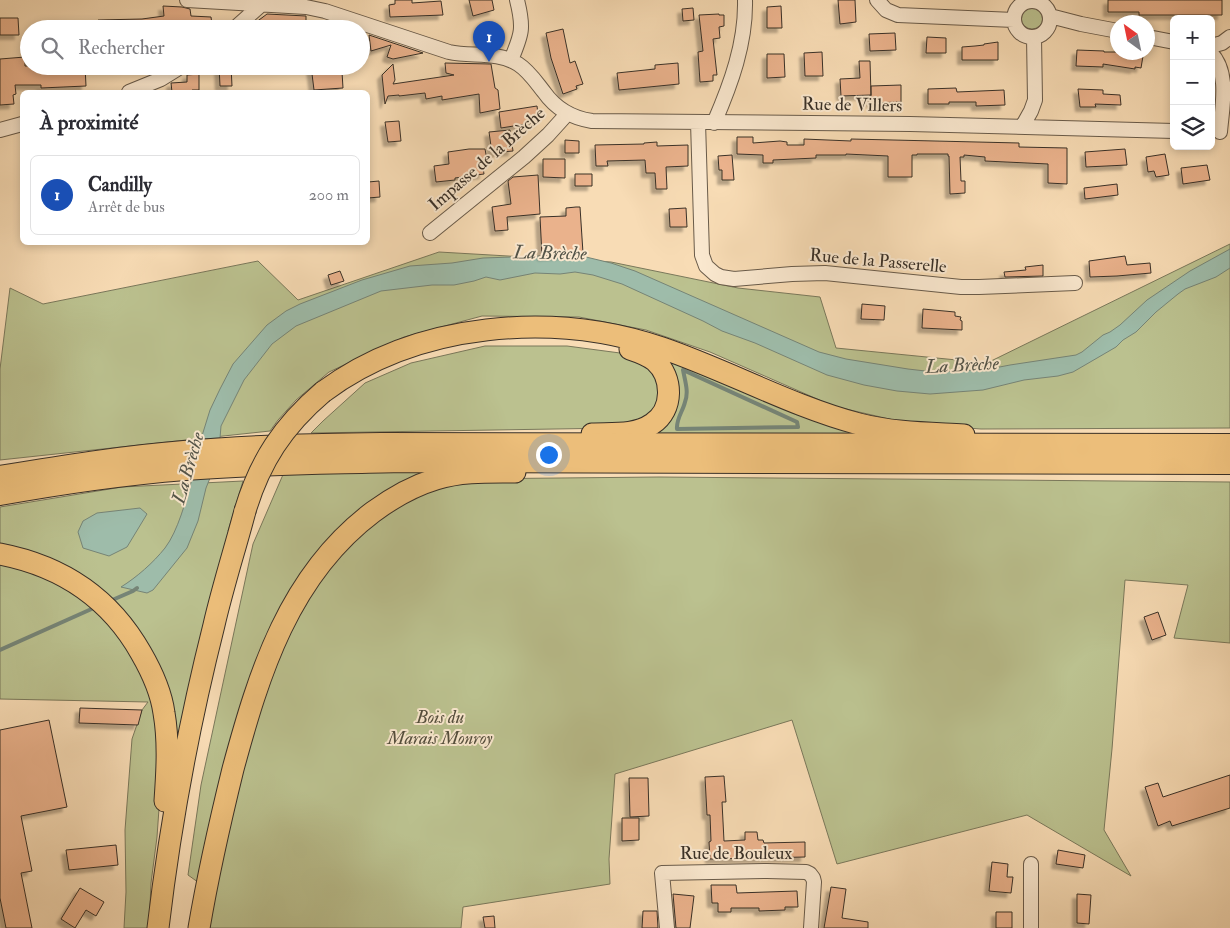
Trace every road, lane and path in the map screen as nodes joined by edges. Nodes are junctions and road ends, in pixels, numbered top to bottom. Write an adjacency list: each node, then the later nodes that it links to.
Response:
1 (186, 0): 5 (street)
2 (745, 0): 27 (street)
3 (876, 0): 11 (street)
4 (1024, 1): 8 (street); 11 (street)
5 (262, 4): 6 (street); 9 (street)
6 (317, 5): 10 (street)
7 (518, 6): 20 (street)
8 (1049, 8): 13 (street); 14 (street)
9 (244, 20)
10 (359, 20)
11 (1014, 20): 14 (street)
12 (370, 24): 20 (street)
13 (1110, 28)
14 (1034, 37): 29 (street)
15 (1230, 37): 18 (street)
16 (1155, 38): 17 (street)
17 (1170, 41)
18 (1215, 45)
19 (1215, 57): 23 (street)
20 (511, 60): 25 (street, Rue de Villers)
21 (1230, 72): 23 (street)
22 (167, 75): 24 (street)
23 (1223, 87): 32 (street)
24 (134, 90)
25 (567, 114): 26 (street, Rue de Villers); 33 (street, Impasse de la Brèche)
26 (698, 122): 27 (street, Rue de Villers); 34 (street, Rue de la Passerelle)
27 (714, 122): 29 (street, Rue de Villers)
28 (20, 125): 30 (street)
29 (1022, 127): 31 (street, Rue de Villers)
30 (0, 130)
31 (1170, 131)
32 (1220, 132)
33 (430, 232)
34 (1075, 283)
35 (326, 397): 36 (main road); 37 (main road); 47 (main road)
36 (479, 444): 37 (highway); 39 (highway)
37 (1044, 445): 38 (highway)
38 (1230, 445)
39 (232, 457): 40 (highway); 41 (highway)
40 (183, 460): 45 (highway); 46 (highway)
41 (706, 462): 42 (highway); 53 (main road)
42 (926, 462): 43 (highway); 44 (highway)
43 (1230, 463)
44 (1230, 473)
45 (0, 478)
46 (0, 494)
47 (252, 512): 50 (main road); 52 (main road)
48 (0, 554): 50 (main road)
49 (1031, 864): 56 (street)
50 (162, 896): 51 (main road)
51 (158, 928)
52 (171, 928)
53 (199, 928)
54 (667, 928): 55 (street, Rue de Bouleux)
55 (811, 928)
56 (1031, 928)

